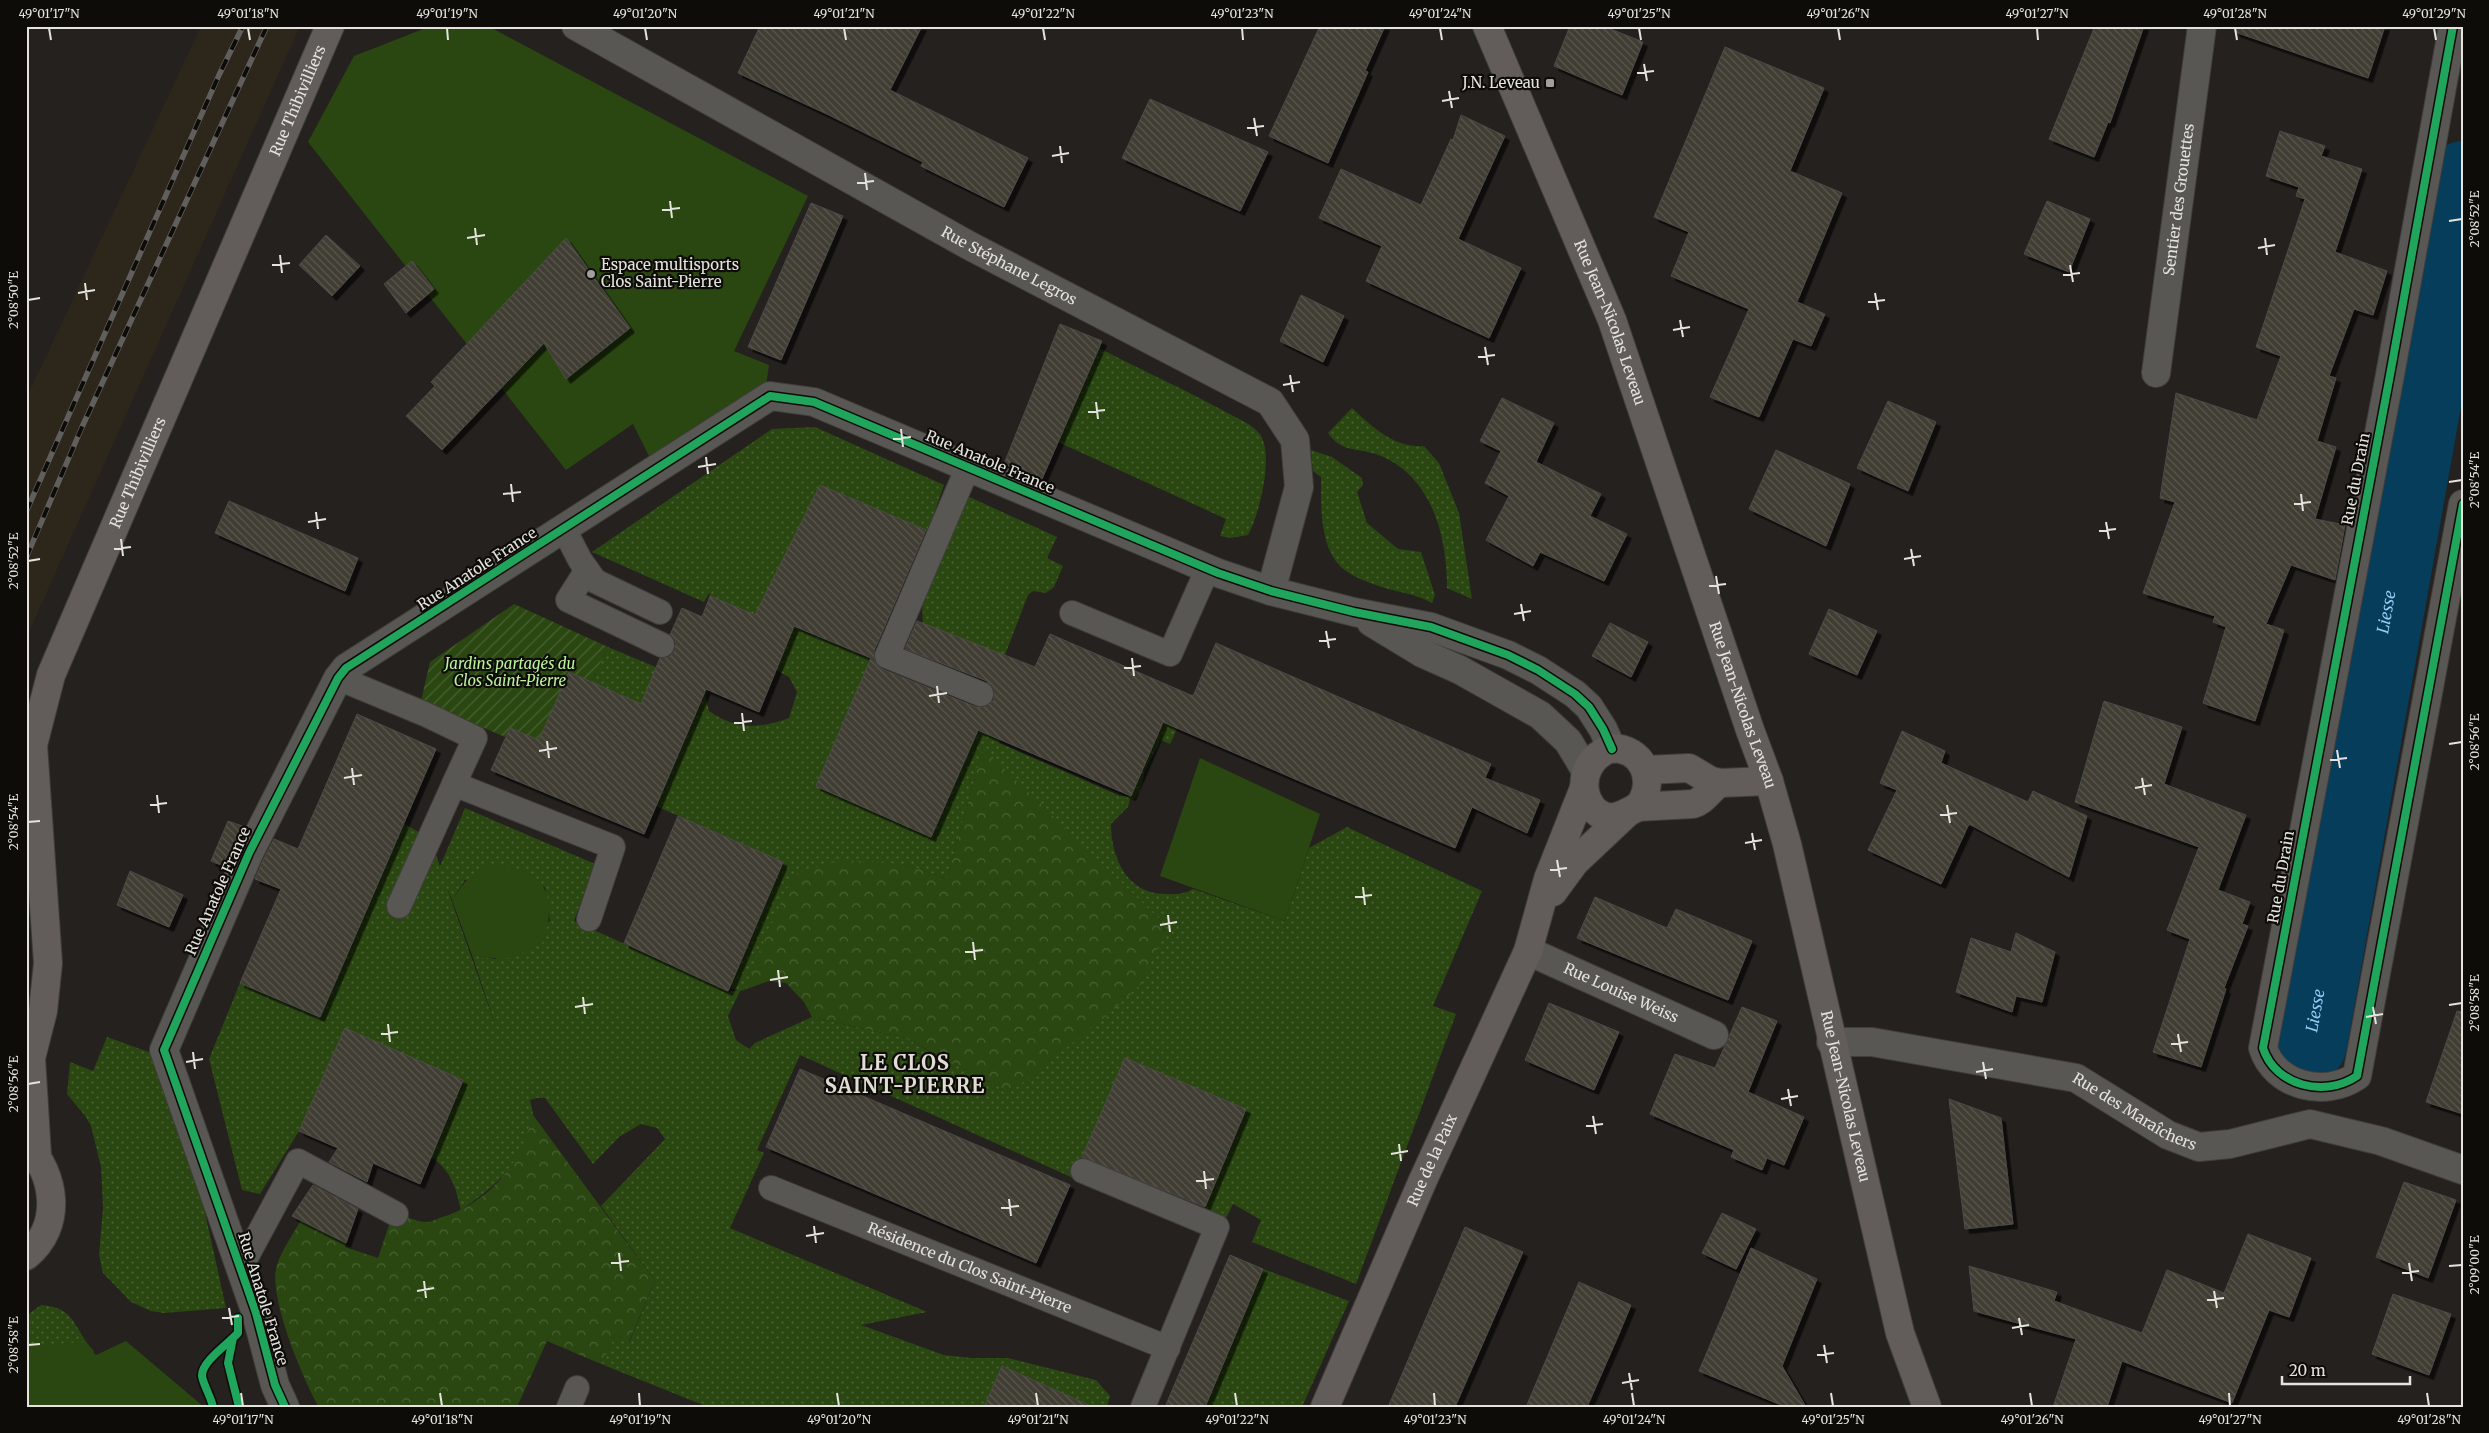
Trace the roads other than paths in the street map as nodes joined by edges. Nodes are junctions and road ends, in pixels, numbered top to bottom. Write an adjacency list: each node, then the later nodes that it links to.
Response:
1 (330, 26): 32 (street, Rue Thibivilliers)
2 (576, 26): 12 (street, Rue Stéphane Legros)
3 (1486, 26): 22 (street, Rue Jean-Nicolas Leveau)
4 (2202, 26): 6 (street, Sentier des Grouettes)
5 (2453, 26): 8 (street, Rue du Drain)
6 (2156, 373)
7 (968, 467): 9 (street, Rue Anatole France); 10 (street, Rue Anatole France); 18 (lane)
8 (2463, 504)
9 (564, 529): 11 (lane); 17 (street, Rue Anatole France)
10 (1208, 568): 12 (street, Rue Anatole France); 15 (lane)
11 (587, 570): 13 (lane); 16 (lane)
12 (1271, 591): 14 (street, Rue Anatole France)
13 (660, 612)
14 (1354, 612): 19 (street); 21 (street)
15 (1072, 613)
16 (662, 645)
17 (338, 678): 23 (lane); 39 (street, Rue Anatole France)
18 (982, 694)
19 (1612, 749): 20 (street); 21 (street)
20 (1646, 770): 24 (street); 25 (street)
21 (1585, 779): 25 (street); 27 (street, Rue de la Paix)
22 (1769, 781): 24 (street); 31 (street, Rue Jean-Nicolas Leveau)
23 (454, 784): 26 (lane); 28 (lane)
24 (1720, 784): 25 (street)
25 (1632, 809): 27 (street)
26 (399, 906)
27 (1538, 914): 29 (street, Rue de la Paix)
28 (589, 918)
29 (1528, 951): 30 (street, Rue Louise Weiss); 43 (street, Rue de la Paix)
30 (1714, 1035)
31 (1831, 1042): 34 (street, Rue des Maraîchers); 44 (street, Rue Jean-Nicolas Leveau)
32 (29, 1060): 33 (street, Rue Thibivilliers)
33 (31, 1149): 38 (street)
34 (2463, 1170)
35 (1083, 1171): 40 (lane)
36 (771, 1188): 40 (lane, Résidence du Clos Saint-Pierre)
37 (396, 1214): 39 (lane)
38 (26, 1256)
39 (241, 1267): 41 (street, Rue Anatole France)
40 (1168, 1348): 42 (lane)
41 (285, 1407)
42 (1143, 1407)
43 (1325, 1407)
44 (1927, 1407)

